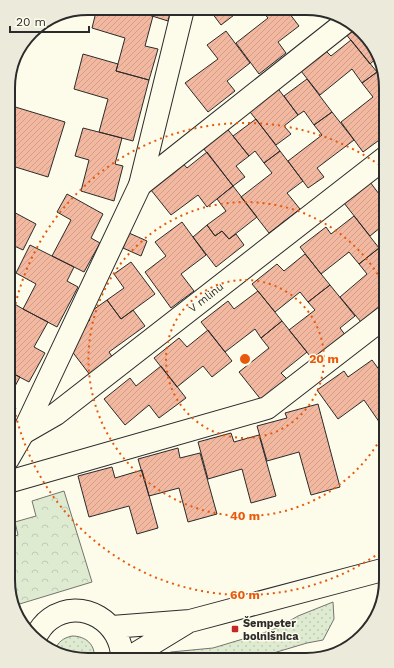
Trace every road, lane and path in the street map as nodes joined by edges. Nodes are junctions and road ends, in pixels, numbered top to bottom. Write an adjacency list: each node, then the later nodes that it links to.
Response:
1 (182, 15): 4 (street)
2 (342, 25): 4 (street)
3 (379, 162): 6 (street, V mlinu)
4 (140, 185): 6 (street)
5 (379, 321): 8 (street)
6 (23, 433): 7 (street)
7 (15, 447)
8 (15, 480)
9 (379, 571): 10 (street)
10 (190, 621): 11 (street); 14 (street)
11 (112, 627): 12 (street); 13 (street)
12 (38, 633)
13 (121, 653)
14 (137, 653)

